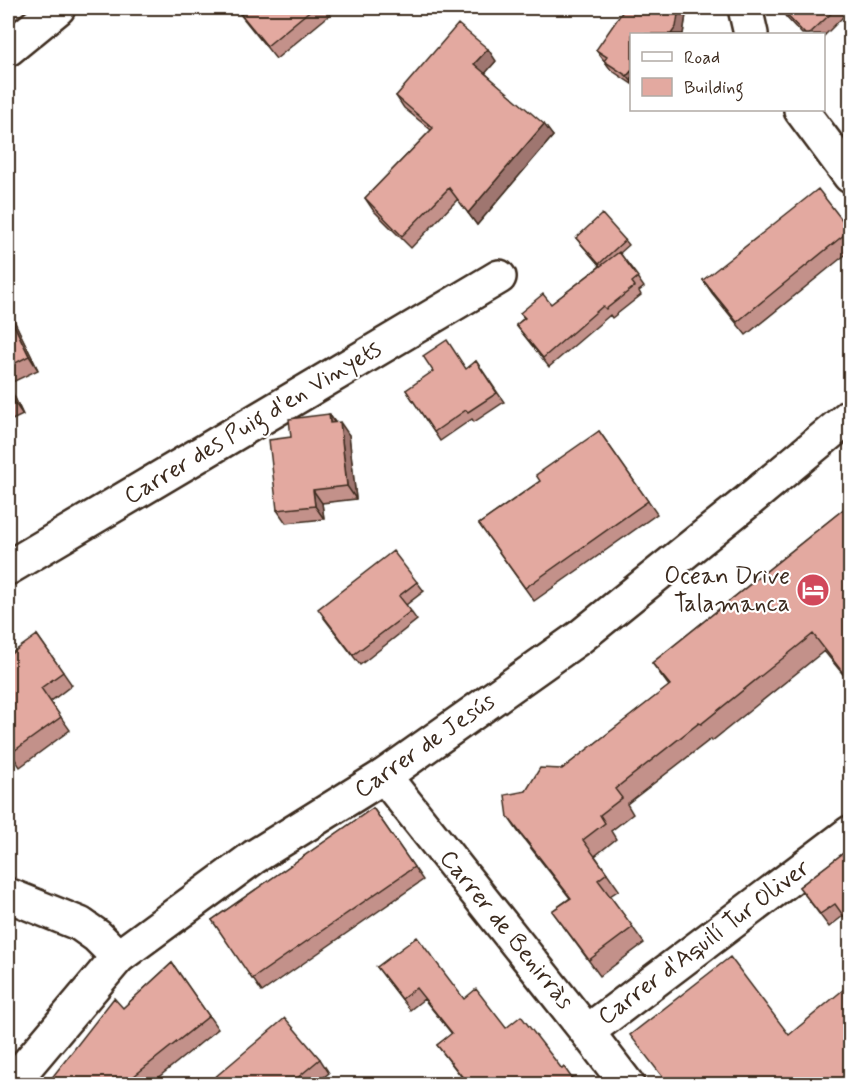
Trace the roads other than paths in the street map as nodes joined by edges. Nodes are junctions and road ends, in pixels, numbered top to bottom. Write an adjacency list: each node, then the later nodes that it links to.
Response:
1 (58, 8): 4 (street)
2 (745, 8): 3 (street)
3 (751, 33)
4 (8, 49)
5 (802, 111): 6 (street)
6 (850, 176)
7 (499, 277): 9 (street, Carrer des Puig d'en Vinyets)
8 (850, 416): 10 (street, Carrer de Jesús)
9 (8, 568)
10 (384, 776): 13 (street, Carrer de Jesús); 14 (street, Carrer de Benirràs)
11 (850, 832): 14 (street, Carrer d'Aquilí Tur Oliver)
12 (8, 895): 13 (street)
13 (118, 957): 15 (street, Carrer de Jesús)
14 (587, 1032): 16 (street, Carrer de Benirràs)
15 (11, 1084)
16 (627, 1084)

